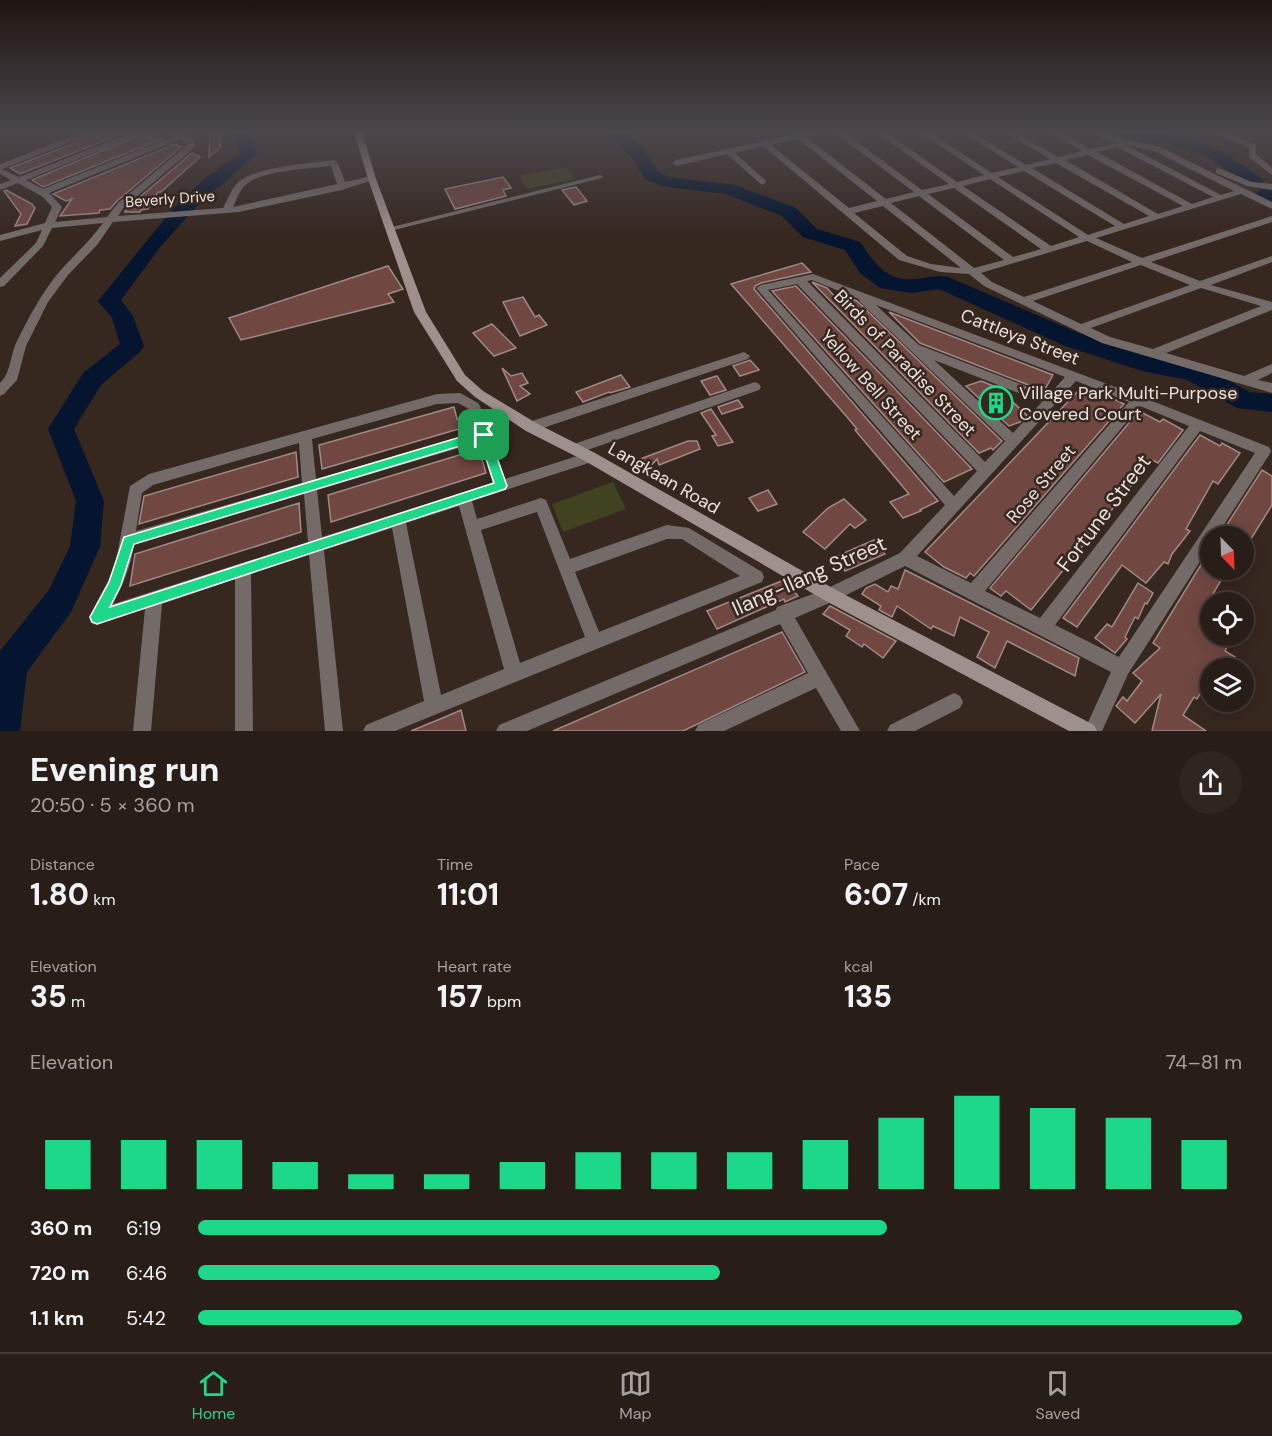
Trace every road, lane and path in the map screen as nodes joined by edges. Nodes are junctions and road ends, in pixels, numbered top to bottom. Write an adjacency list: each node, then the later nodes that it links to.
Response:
1 (55, 166): 24 (street)
2 (103, 166): 32 (street)
3 (168, 166): 41 (street)
4 (315, 166): 38 (street)
5 (335, 166): 28 (street)
6 (368, 166): 25 (street, Langkaan Road)
7 (745, 166): 26 (street)
8 (791, 166): 39 (street)
9 (838, 166): 35 (street)
10 (884, 166): 33 (street)
11 (929, 166): 27 (street)
12 (975, 166): 22 (street)
13 (1021, 166): 20 (street)
14 (1032, 166): 20 (street)
15 (1068, 166): 40 (street)
16 (1116, 166): 37 (street)
17 (1160, 166): 34 (street)
18 (1193, 166): 31 (street)
19 (1209, 166): 29 (street)
20 (1024, 168): 22 (street); 44 (street)
21 (0, 169): 24 (street)
22 (990, 176): 27 (street); 47 (street)
23 (600, 177): 45 (lane)
24 (18, 181): 30 (street); 32 (street)
25 (373, 182): 28 (street, Beverly Drive); 45 (street, Langkaan Road)
26 (762, 182)
27 (954, 184): 33 (street); 48 (street)
28 (342, 187): 38 (street, Beverly Drive)
29 (1272, 187)
30 (0, 188)
31 (1243, 191): 34 (street); 36 (street)
32 (42, 193): 43 (street)
33 (920, 193): 35 (street); 50 (street)
34 (1221, 198): 37 (street)
35 (883, 202): 39 (street); 52 (street)
36 (1272, 206)
37 (1191, 207): 40 (street)
38 (226, 210): 41 (street, Beverly Drive)
39 (845, 212): 52 (street)
40 (1157, 217): 44 (street)
41 (111, 219): 43 (street, Beverly Drive); 69 (street)
42 (1272, 219): 51 (street)
43 (50, 225): 46 (street, Beverly Drive); 53 (street)
44 (1124, 227): 47 (street)
45 (390, 229): 73 (street, Langkaan Road)
46 (0, 238)
47 (1087, 238): 48 (street); 51 (street)
48 (1050, 250): 50 (street)
49 (1272, 259): 55 (street)
50 (1012, 261): 52 (street)
51 (1140, 261): 55 (street); 58 (street)
52 (970, 271): 58 (street)
53 (2, 278)
54 (799, 279): 56 (street, Cattleya Street); 57 (street, Cattleya Street); 78 (street, Birds of Paradise Street)
55 (1199, 285): 59 (street); 60 (street)
56 (761, 288): 82 (street, Yellow Bell Street)
57 (859, 295): 61 (street); 65 (street, Cattleya Street)
58 (1023, 301): 60 (street)
59 (1272, 306): 62 (street)
60 (1082, 328): 62 (street)
61 (913, 346): 71 (street); 76 (street)
62 (1155, 353): 66 (street)
63 (744, 356): 73 (street)
64 (1272, 369): 66 (street)
65 (1073, 377): 70 (street, Cattleya Street); 71 (street, Ilang-Ilang Street)
66 (1246, 380): 68 (street)
67 (755, 387): 77 (street)
68 (1272, 388)
69 (0, 391)
70 (1138, 400): 72 (street, Cattleya Street); 90 (street, Rose Street)
71 (1052, 401): 76 (street, Ilang-Ilang Street)
72 (1198, 424): 94 (street, Fortune Street); 96 (street, Cattleya Street)
73 (531, 427): 77 (street, Langkaan Road)
74 (484, 435): 75 (street); 79 (street); 80 (street)
75 (305, 437): 80 (street); 85 (street)
76 (1014, 442): 78 (street, Ilang-Ilang Street)
77 (583, 453): 79 (street); 91 (street, Langkaan Road)
78 (986, 472): 82 (street, Ilang-Ilang Street)
79 (501, 486): 81 (street)
80 (310, 487): 85 (street); 86 (street)
81 (464, 497): 83 (street); 84 (street)
82 (954, 506): 87 (street, Ilang-Ilang Street)
83 (398, 519): 86 (street); 100 (street)
84 (472, 527): 88 (street); 97 (street)
85 (129, 540): 92 (street)
86 (316, 546): 89 (street); 103 (street)
87 (905, 558): 90 (street); 91 (street, Ilang-Ilang Street)
88 (566, 568): 95 (street); 95 (street)
89 (243, 570): 92 (street); 102 (street)
90 (974, 592): 94 (street)
91 (830, 594): 93 (street, Ilang-Ilang Street); 109 (street, Langkaan Road)
92 (154, 599): 101 (street)
93 (783, 613): 98 (street); 105 (street, Ilang-Ilang Street)
94 (1043, 628): 96 (street)
95 (596, 642): 97 (street)
96 (1122, 668): 110 (street)
97 (514, 674): 100 (street)
98 (820, 677): 106 (street); 107 (street)
99 (954, 702): 108 (street)
100 (434, 706): 104 (street)
101 (142, 731)
102 (244, 731)
103 (334, 731)
104 (372, 731)
105 (505, 731)
106 (704, 731)
107 (851, 731)
108 (896, 731)
109 (1088, 731)
110 (1094, 731)

